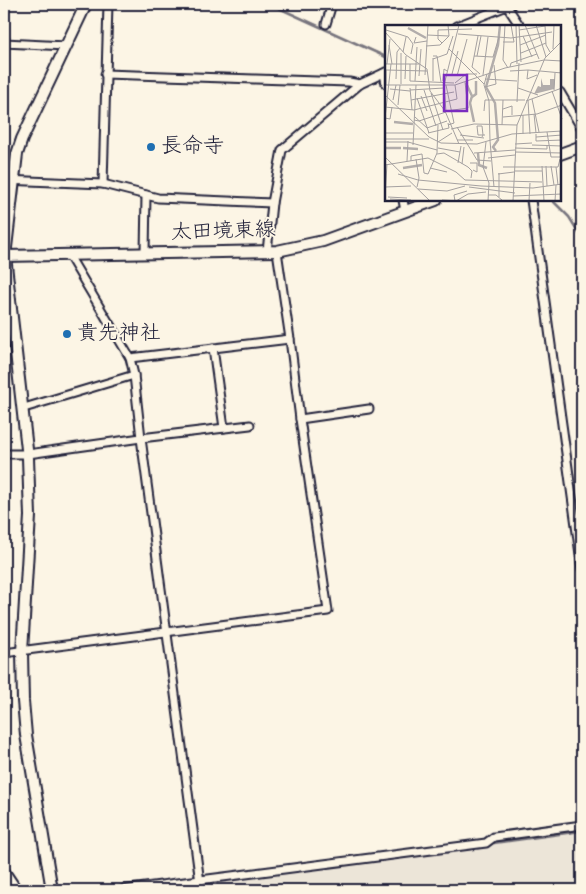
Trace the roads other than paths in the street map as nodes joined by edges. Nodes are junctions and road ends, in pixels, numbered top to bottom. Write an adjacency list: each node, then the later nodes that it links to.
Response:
1 (86, 4): 9 (main road)
2 (108, 4): 11 (street)
3 (332, 4): 5 (street)
4 (511, 7): 6 (street); 7 (street)
5 (326, 24)
6 (460, 25)
7 (520, 25)
8 (4, 43): 9 (street)
9 (66, 46): 17 (main road)
10 (385, 73): 12 (street)
11 (105, 74): 12 (street); 18 (street)
12 (360, 84): 23 (street)
13 (561, 94): 14 (street)
14 (582, 129)
15 (582, 146): 16 (main road)
16 (561, 154)
17 (8, 180): 18 (street); 28 (main road)
18 (103, 184): 19 (street)
19 (146, 195): 23 (street); 26 (street)
20 (403, 201): 24 (street)
21 (433, 201): 24 (main road, 太田境東線)
22 (531, 201): 42 (street)
23 (272, 203): 25 (street)
24 (405, 212): 25 (main road, 太田境東線)
25 (272, 251): 26 (main road, 太田境東線); 30 (street)
26 (145, 253): 27 (main road, 太田境東線)
27 (68, 254): 28 (main road, 太田境東線); 32 (street)
28 (5, 256): 29 (main road)
29 (9, 320): 34 (main road)
30 (290, 339): 31 (street); 36 (street)
31 (213, 348): 32 (street); 38 (street)
32 (130, 358): 33 (street)
33 (134, 375): 34 (street); 39 (street)
34 (24, 408): 41 (main road)
35 (370, 409): 36 (street)
36 (300, 419): 43 (street)
37 (250, 425): 38 (street)
38 (224, 428): 39 (street)
39 (140, 438): 41 (street); 43 (street)
40 (4, 454): 41 (street)
41 (28, 454): 44 (main road)
42 (582, 569)
43 (167, 632): 44 (street); 48 (street)
44 (22, 652): 45 (street); 50 (main road)
45 (4, 653)
46 (582, 826): 48 (street)
47 (4, 872): 49 (main road)
48 (200, 880): 51 (street); 52 (street)
49 (16, 890)
50 (52, 890)
51 (122, 890)
52 (201, 890)

